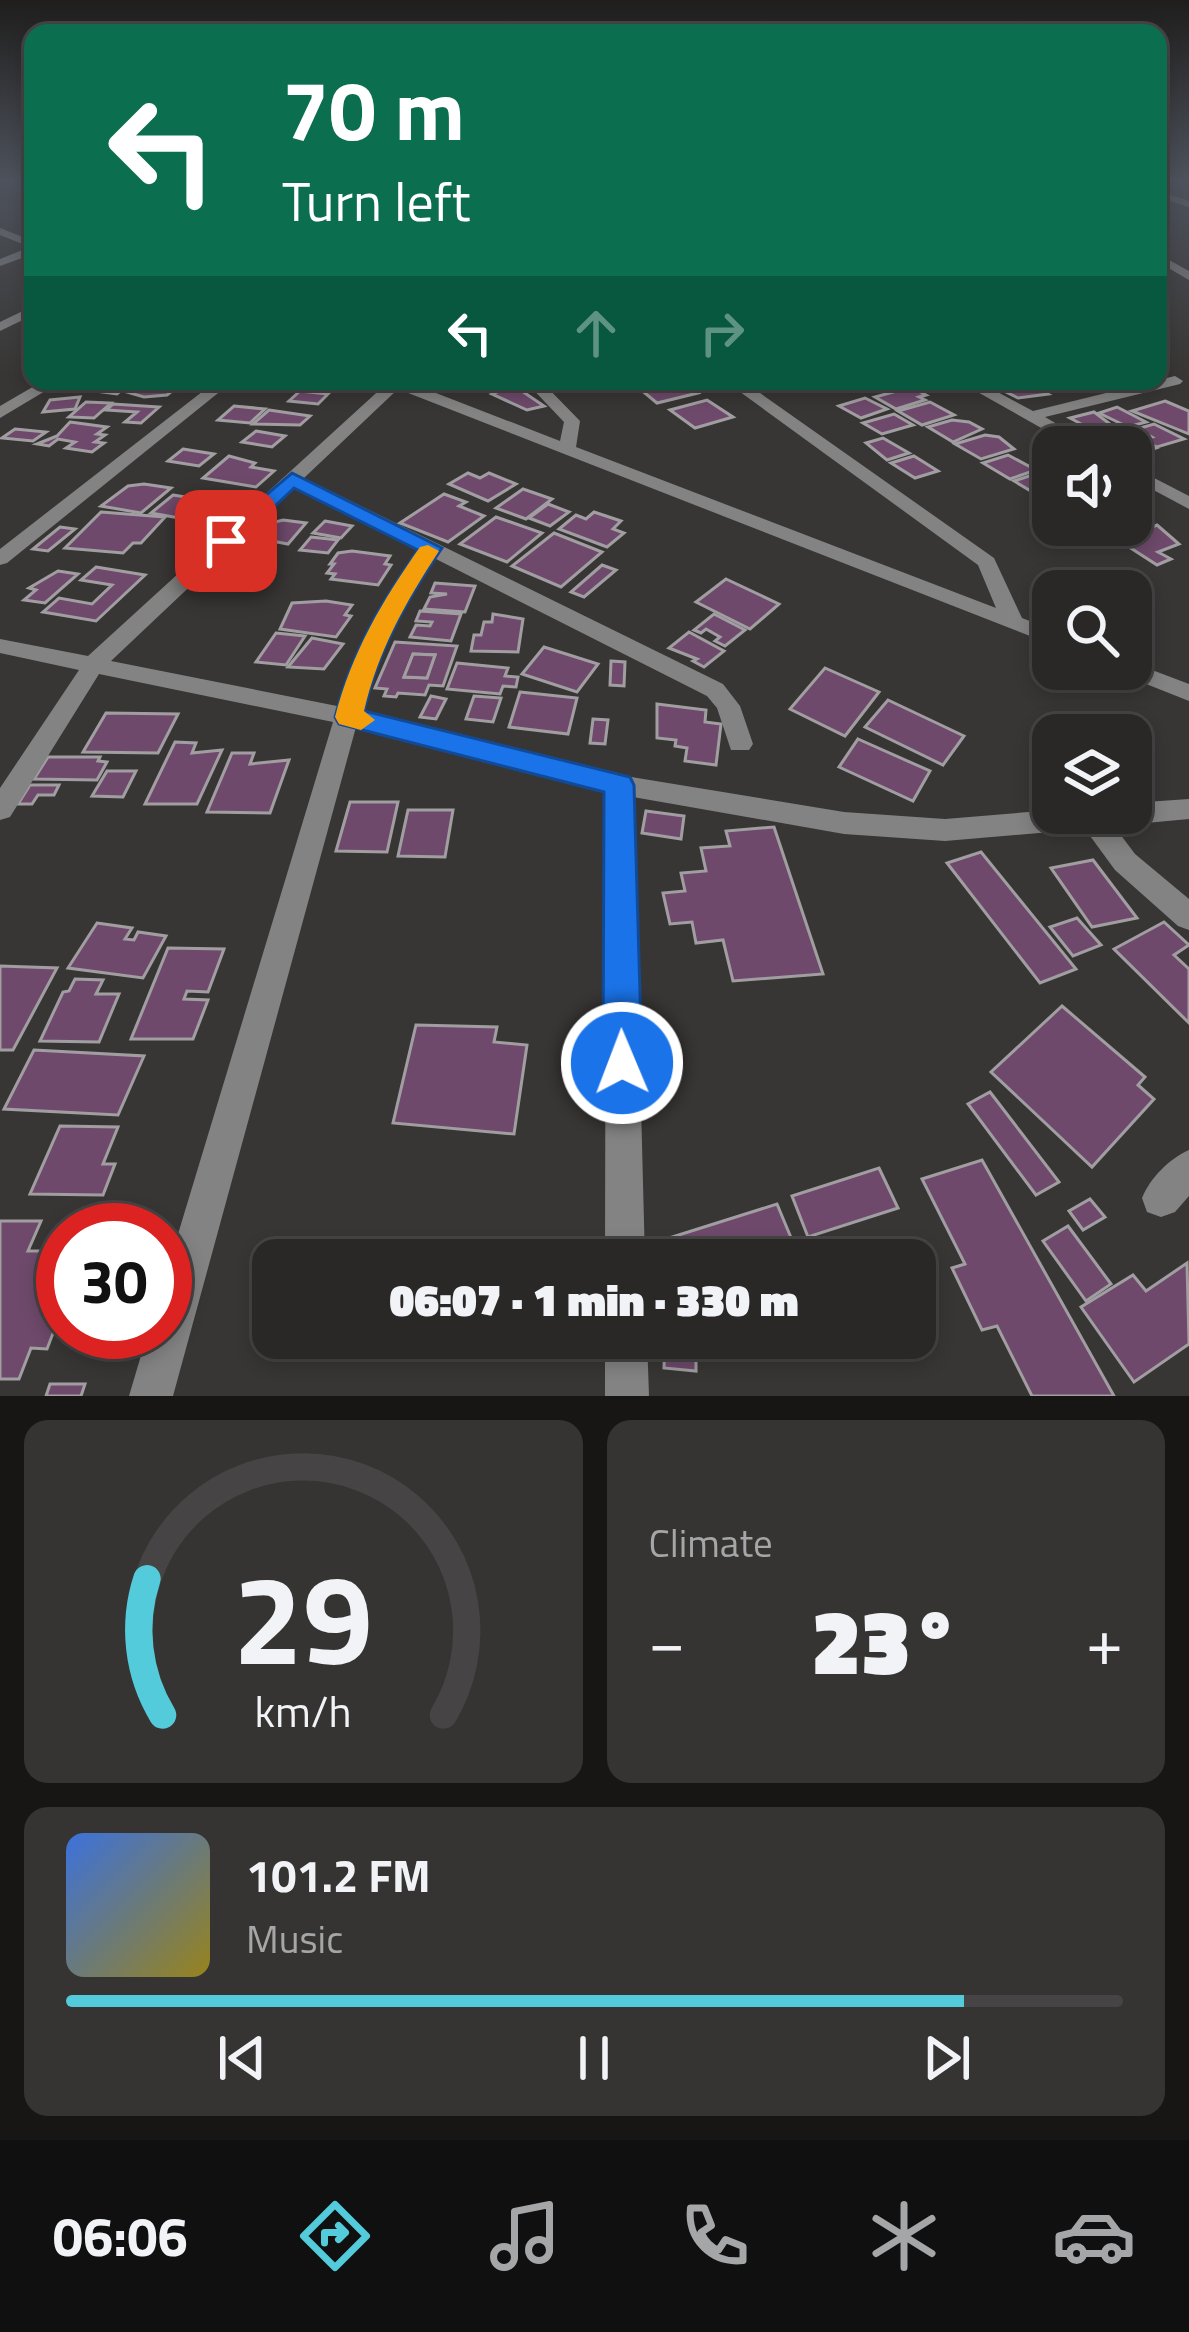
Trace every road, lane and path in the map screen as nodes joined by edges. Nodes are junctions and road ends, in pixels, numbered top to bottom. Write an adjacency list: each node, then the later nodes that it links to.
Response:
1 (39, 390): 9 (street)
2 (214, 390): 17 (street)
3 (386, 390): 13 (street)
4 (415, 390): 12 (street)
5 (542, 390): 12 (street)
6 (747, 390): 18 (street)
7 (983, 390): 10 (street)
8 (1135, 390): 10 (street)
9 (0, 413)
10 (1032, 416): 11 (street)
11 (1050, 426)
12 (566, 449): 18 (street)
13 (292, 479): 16 (street); 21 (street)
14 (1152, 483): 15 (street)
15 (1189, 503)
16 (430, 548): 24 (street); 25 (street)
17 (0, 560)
18 (1013, 622): 19 (street)
19 (1032, 630)
20 (0, 646): 21 (street)
21 (94, 664): 24 (street); 28 (street)
22 (1152, 678): 23 (street)
23 (1189, 693)
24 (349, 717): 26 (street); 37 (street)
25 (740, 744)
26 (619, 785): 30 (street); 35 (street)
27 (1189, 808): 29 (street)
28 (0, 810)
29 (1152, 812)
30 (1032, 823)
31 (1104, 834): 32 (street)
32 (1189, 917)
33 (1189, 1169): 34 (street)
34 (1161, 1198)
35 (625, 1239)
36 (626, 1359): 38 (street)
37 (152, 1396)
38 (627, 1396)

